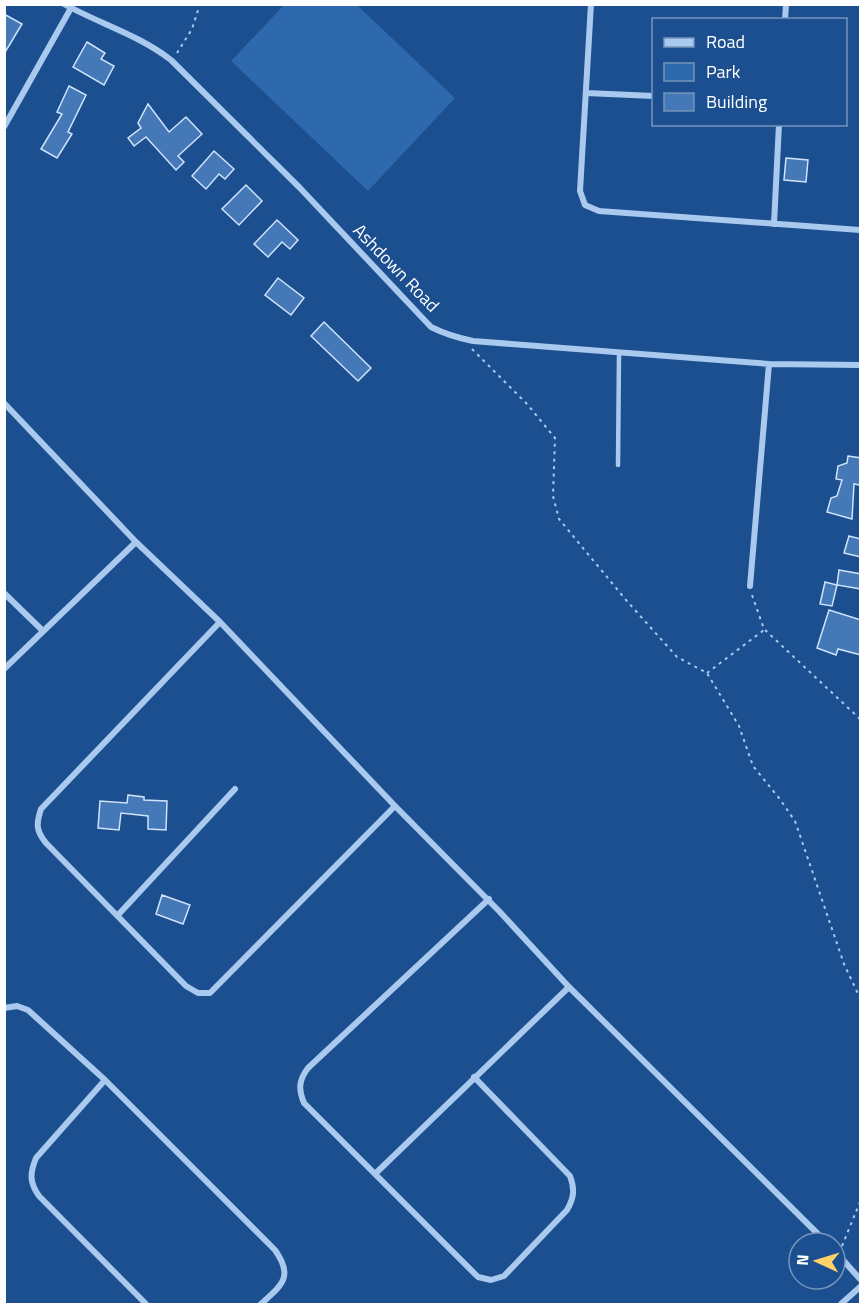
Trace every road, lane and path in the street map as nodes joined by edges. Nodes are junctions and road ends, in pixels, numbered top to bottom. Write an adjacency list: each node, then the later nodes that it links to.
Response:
1 (64, 4): 4 (street, Ashdown Road)
2 (200, 4): 5 (path)
3 (591, 4): 6 (street)
4 (71, 8): 5 (street, Ashdown Road); 9 (street)
5 (171, 60): 13 (street, Ashdown Road)
6 (586, 93): 7 (street); 10 (street)
7 (652, 96)
8 (779, 126): 10 (street)
9 (4, 128)
10 (774, 224): 11 (street)
11 (861, 230)
12 (471, 348): 25 (path)
13 (620, 353): 14 (street, Ashdown Road); 17 (lane)
14 (769, 364): 15 (street, Ashdown Road); 19 (street)
15 (861, 365)
16 (4, 403): 18 (street)
17 (618, 465)
18 (136, 543): 21 (street); 23 (street)
19 (750, 586): 22 (path)
20 (4, 593): 23 (street)
21 (220, 622): 28 (street); 30 (street)
22 (764, 629): 25 (path); 26 (path)
23 (43, 632): 24 (street)
24 (4, 669)
25 (707, 673): 32 (path)
26 (861, 719)
27 (235, 789): 30 (street)
28 (395, 806): 29 (street); 30 (street)
29 (489, 899): 31 (street); 36 (street)
30 (118, 915)
31 (569, 987): 34 (street); 38 (street)
32 (861, 998)
33 (4, 1008): 35 (street)
34 (474, 1077): 36 (street); 36 (street)
35 (105, 1080): 43 (street); 44 (street)
36 (376, 1173)
37 (861, 1202): 39 (path)
38 (814, 1231)
39 (847, 1232)
40 (847, 1264): 41 (street)
41 (861, 1279)
42 (861, 1287): 45 (street)
43 (146, 1305)
44 (261, 1305)
45 (842, 1305)

